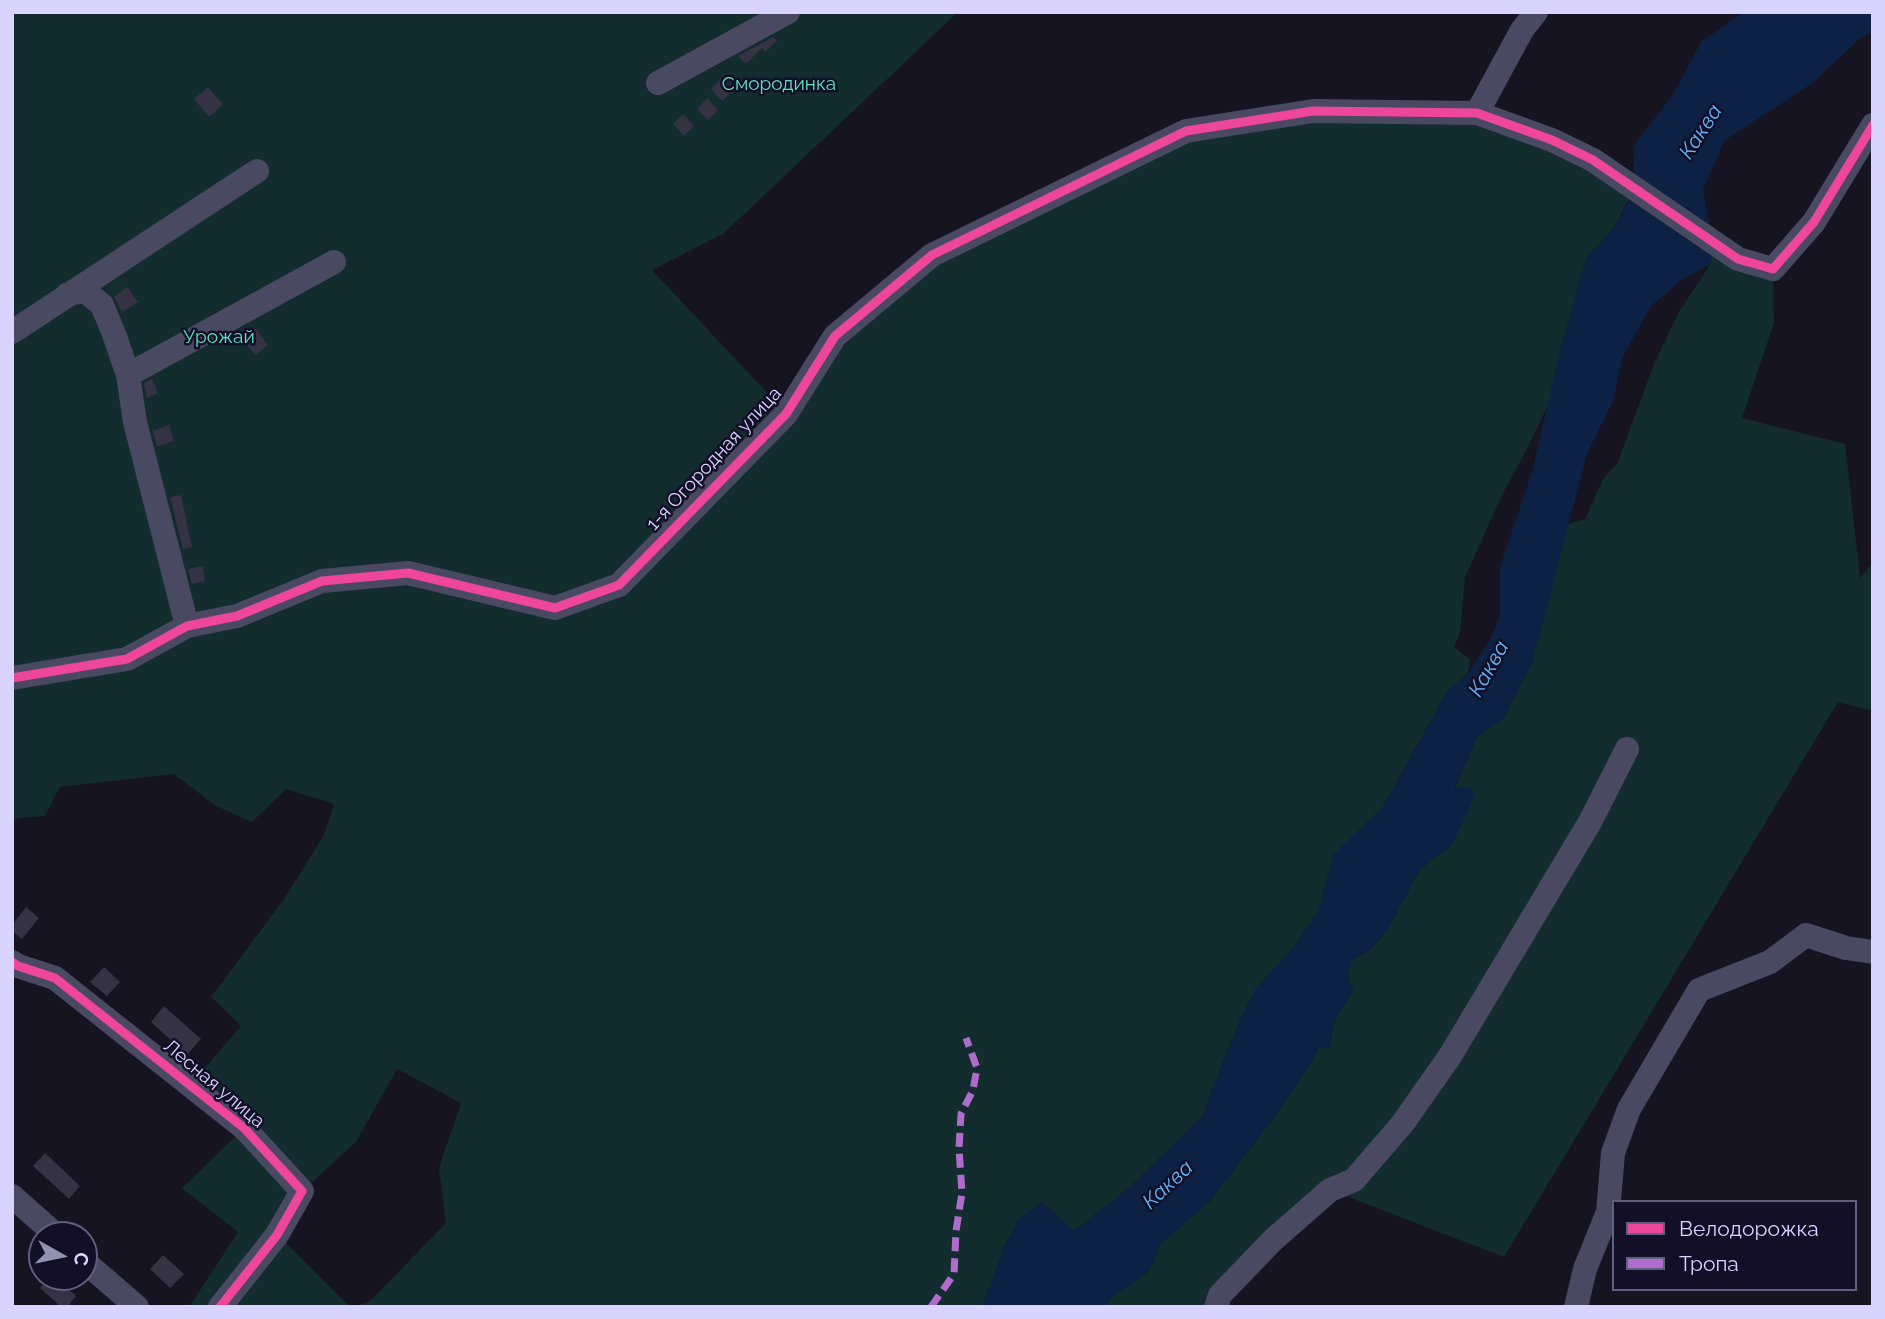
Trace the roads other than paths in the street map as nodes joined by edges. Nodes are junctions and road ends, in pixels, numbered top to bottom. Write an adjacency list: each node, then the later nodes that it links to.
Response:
1 (788, 12): 3 (street)
2 (1536, 12): 4 (street)
3 (658, 83)
4 (1477, 113): 5 (street, 1-я Огородная улица); 11 (street, 1-я Огородная улица)
5 (1873, 125)
6 (257, 171): 8 (street)
7 (334, 262): 10 (street)
8 (68, 294): 9 (street); 10 (street)
9 (12, 332)
10 (128, 375): 11 (street)
11 (187, 626): 12 (street, 1-я Огородная улица)
12 (12, 678)
13 (1627, 749): 21 (street)
14 (1873, 952): 22 (street)
15 (12, 961): 20 (street, Лесная улица)
16 (12, 1196): 17 (street)
17 (40, 1221)
18 (98, 1273): 19 (street)
19 (137, 1307)
20 (220, 1307)
21 (1216, 1307)
22 (1576, 1307)

